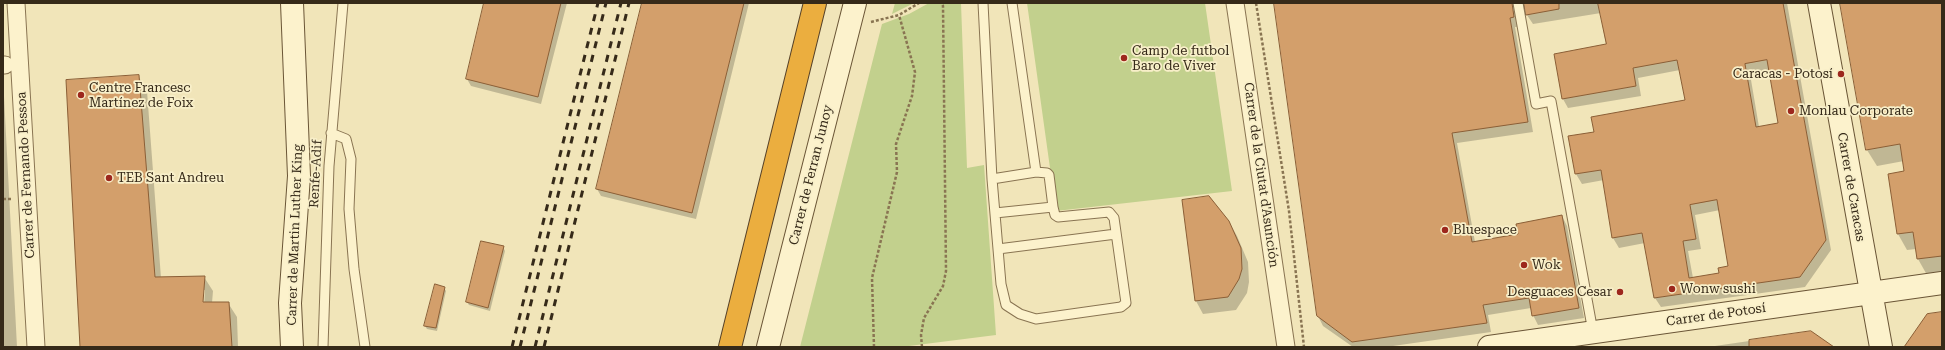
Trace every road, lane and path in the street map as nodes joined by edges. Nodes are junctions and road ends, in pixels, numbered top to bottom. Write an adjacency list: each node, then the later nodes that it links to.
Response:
1 (16, 3): 28 (street, Carrer de Fernando Pessoa)
2 (292, 3): 29 (street, Carrer de Martin Luther King)
3 (344, 3): 16 (lane, Renfe-Adif)
4 (816, 3): 32 (highway)
5 (855, 3): 33 (street, Carrer de Ferran Junoy)
6 (919, 3): 14 (path)
7 (941, 3): 35 (path)
8 (983, 3): 18 (lane)
9 (1012, 3): 17 (lane)
10 (1235, 3): 36 (street, Carrer de la Ciutat d'Asunción)
11 (1256, 3): 37 (path, Carrer de la Ciutat d'Asunción)
12 (1518, 3): 27 (lane)
13 (1819, 3): 26 (street, Carrer de Caracas)
14 (900, 15): 15 (path); 34 (path)
15 (871, 22)
16 (331, 133): 30 (lane, Renfe-Adif); 31 (lane)
17 (1036, 172): 18 (lane); 21 (lane)
18 (992, 179): 22 (lane)
19 (3, 199): 20 (path)
20 (11, 199)
21 (1053, 207): 22 (lane); 23 (lane)
22 (995, 213): 24 (lane)
23 (1116, 234): 24 (lane); 24 (lane)
24 (998, 249)
25 (1942, 283): 26 (street, Carrer de Potosí)
26 (1870, 293): 27 (street, Carrer de Potosí); 39 (street, Carrer de Caracas)
27 (1593, 332): 38 (street, Carrer de Potosí)
28 (36, 347)
29 (292, 347)
30 (323, 347)
31 (365, 347)
32 (730, 347)
33 (768, 347)
34 (874, 347)
35 (922, 347)
36 (1286, 347)
37 (1304, 347)
38 (1489, 347)
39 (1880, 347)

